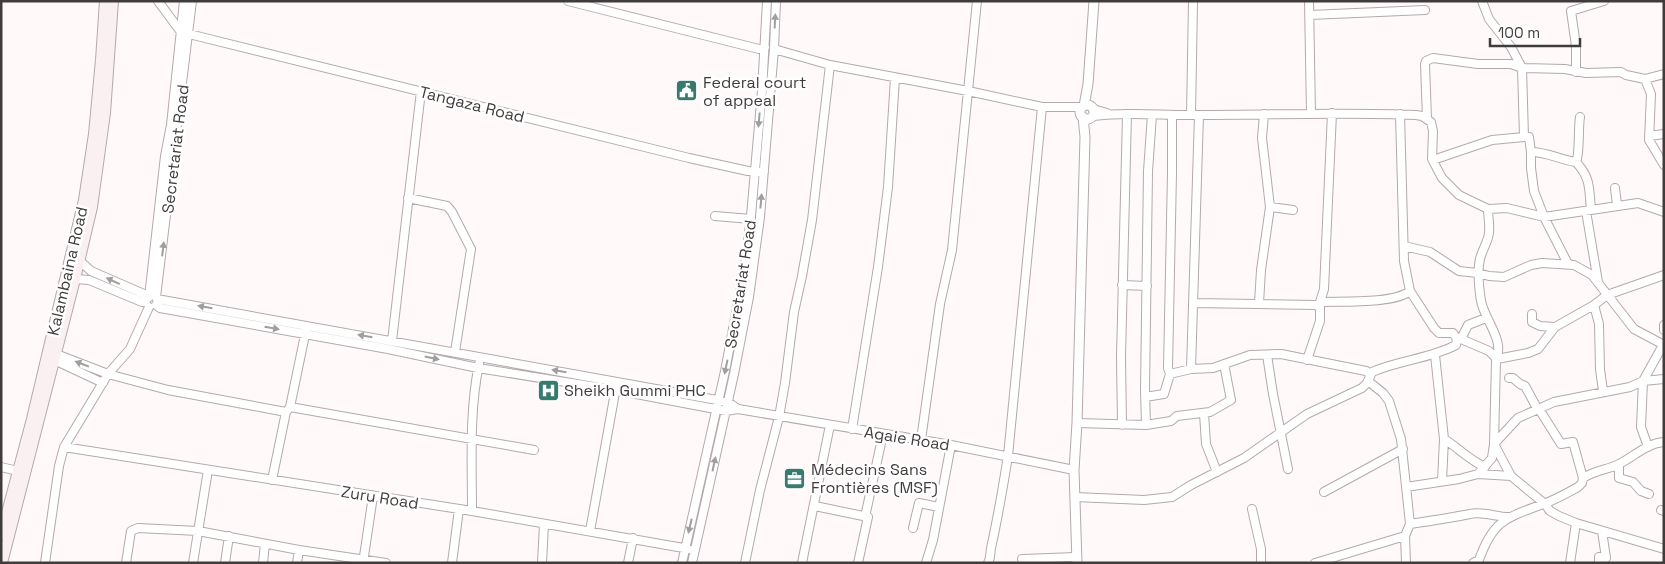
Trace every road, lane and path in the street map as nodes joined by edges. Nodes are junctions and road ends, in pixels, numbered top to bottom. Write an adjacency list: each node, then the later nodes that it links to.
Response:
1 (105, 1): 142 (main road, Kalambaina Road)
2 (113, 1): 62 (main road)
3 (158, 1): 18 (street)
4 (184, 1): 18 (street, Secretariat Road)
5 (192, 1): 18 (street, Secretariat Road)
6 (568, 1): 19 (street)
7 (767, 1): 19 (street, Secretariat Road)
8 (776, 1): 20 (street, Secretariat Road, one-way to 8)
9 (977, 1): 28 (street)
10 (1094, 1): 30 (street)
11 (1193, 1): 38 (street)
12 (1309, 1): 17 (street)
13 (1482, 1): 22 (street)
14 (1604, 1): 15 (street)
15 (1587, 3): 23 (street)
16 (1425, 10): 17 (street)
17 (1310, 15): 31 (street)
18 (185, 33): 27 (street, Tangaza Road); 72 (street, Secretariat Road)
19 (765, 47): 48 (street, Secretariat Road, one-way to 48)
20 (774, 49): 21 (street); 49 (street, Secretariat Road)
21 (830, 65): 25 (street); 117 (street)
22 (1522, 68): 23 (street); 40 (street); 43 (street)
23 (1576, 72): 26 (street)
24 (1664, 74): 26 (street)
25 (895, 78): 28 (street); 122 (street)
26 (1645, 79): 42 (street)
27 (420, 91): 48 (street, Tangaza Road); 51 (street)
28 (968, 91): 29 (street); 127 (street)
29 (1042, 108): 30 (street); 135 (street)
30 (1087, 112): 33 (street); 118 (street)
31 (1311, 113): 32 (street); 34 (street)
32 (1332, 113): 35 (street); 75 (street)
33 (1127, 114): 36 (street); 68 (street)
34 (1264, 114): 38 (street); 53 (street)
35 (1400, 114): 40 (street); 61 (street)
36 (1152, 115): 37 (street); 69 (street)
37 (1172, 115): 38 (street); 99 (street)
38 (1195, 115): 73 (street)
39 (1580, 117): 46 (street)
40 (1427, 119): 45 (street)
41 (1664, 134): 42 (street)
42 (1649, 136): 47 (street)
43 (1524, 137): 44 (street); 45 (street)
44 (1531, 152): 46 (street); 59 (street)
45 (1433, 160): 54 (street)
46 (1576, 162): 56 (street)
47 (1664, 165)
48 (754, 171): 49 (street, Tangaza Road); 60 (street, Secretariat Road)
49 (764, 172): 110 (street, Secretariat Road, one-way to 49)
50 (1614, 188): 52 (street)
51 (408, 198): 86 (street); 88 (street)
52 (1616, 205): 56 (street); 57 (street)
53 (1270, 207): 55 (street); 74 (street)
54 (1488, 209): 59 (street); 64 (street)
55 (1293, 210)
56 (1588, 210): 59 (street); 67 (street)
57 (1664, 212)
58 (715, 216): 60 (street)
59 (1544, 218): 63 (street)
60 (751, 219): 109 (street, Secretariat Road, one-way to 109)
61 (1404, 246): 64 (street); 70 (street)
62 (80, 261): 66 (main road); 72 (street, one-way to 62)
63 (1568, 264): 64 (street); 67 (street)
64 (1478, 273): 79 (street)
65 (1664, 275): 71 (street)
66 (75, 279): 72 (street); 91 (main road)
67 (1598, 284): 71 (street)
68 (1122, 285): 69 (street); 120 (street)
69 (1147, 286): 108 (street)
70 (1410, 291): 75 (street); 85 (street)
71 (1607, 295): 76 (street); 87 (street)
72 (152, 301): 77 (street, one-way to 72); 80 (street); 98 (street, Secretariat Road)
73 (1194, 303): 74 (street); 97 (street)
74 (1259, 303): 75 (street)
75 (1320, 304): 94 (street)
76 (1594, 305): 82 (street); 107 (street)
77 (245, 314): 80 (street); 83 (street)
78 (1532, 314): 82 (street)
79 (1486, 318): 85 (street); 93 (street)
80 (244, 323): 83 (street, one-way to 83)
81 (1664, 325): 84 (street)
82 (1555, 327): 93 (street)
83 (306, 330): 86 (street, one-way to 83); 96 (street, one-way to 96); 111 (street)
84 (1664, 330)
85 (1459, 339): 90 (street); 93 (street)
86 (392, 341): 88 (street)
87 (1664, 345): 104 (street)
88 (455, 352): 92 (street)
89 (1267, 354): 94 (street); 95 (street); 123 (street)
90 (1435, 355): 100 (street); 126 (street)
91 (55, 357): 98 (street, one-way to 91); 105 (street); 183 (main road)
92 (481, 357): 96 (street); 103 (street, one-way to 92)
93 (1497, 359): 129 (street)
94 (1307, 360): 100 (street)
95 (1224, 364): 97 (street); 116 (street)
96 (478, 368): 106 (street); 125 (street)
97 (1191, 369): 99 (street)
98 (108, 374): 105 (street, Secretariat Road); 111 (street)
99 (1170, 374): 108 (street)
100 (1369, 378): 123 (street); 133 (street)
101 (1509, 378): 113 (street)
102 (1664, 379): 104 (street)
103 (617, 380): 106 (street); 109 (street)
104 (1643, 381): 107 (street); 132 (street)
105 (103, 383): 131 (street, Secretariat Road)
106 (615, 390): 114 (street); 167 (street)
107 (1603, 391): 113 (street)
108 (1145, 397): 121 (street)
109 (718, 400): 110 (street); 114 (street, Secretariat Road)
110 (728, 402): 112 (street); 115 (street, Secretariat Road)
111 (288, 409): 125 (street); 147 (street)
112 (738, 409): 115 (street); 117 (street, Agaie Road)
113 (1538, 409): 129 (street); 146 (street)
114 (716, 410): 115 (street); 174 (street, Secretariat Road, one-way to 174)
115 (726, 411): 177 (street, Secretariat Road, one-way to 115)
116 (1204, 412): 121 (street); 143 (street)
117 (779, 417): 119 (street, Agaie Road); 196 (street)
118 (1078, 423): 120 (street); 141 (street)
119 (830, 425): 122 (street, Agaie Road); 155 (street)
120 (1122, 425): 121 (street)
121 (1146, 425)
122 (852, 429): 124 (street, Agaie Road)
123 (1280, 432): 139 (street); 143 (street)
124 (882, 434): 127 (street, Agaie Road); 160 (street)
125 (472, 438): 134 (street); 159 (street)
126 (1444, 439): 137 (street); 148 (street)
127 (921, 440): 130 (street, Agaie Road)
128 (1664, 442): 132 (street)
129 (1494, 444): 137 (street); 145 (street)
130 (951, 445): 135 (street, Agaie Road); 156 (street)
131 (64, 447): 140 (street, Zuru Road); 184 (street, Secretariat Road)
132 (1648, 447): 136 (street)
133 (1403, 449): 149 (street); 150 (street)
134 (534, 450)
135 (1008, 456): 141 (street, Agaie Road); 182 (street)
136 (1619, 464): 146 (street); 151 (street)
137 (1486, 466): 144 (street)
138 (1, 467): 142 (street)
139 (1288, 469)
140 (208, 470): 147 (street, Zuru Road); 166 (street)
141 (1074, 470): 153 (street)
142 (18, 471): 169 (main road, Kalambaina Road)
143 (1217, 472): 153 (street)
144 (1478, 474): 145 (street); 148 (street)
145 (1511, 476): 154 (street)
146 (1583, 478): 154 (street)
147 (272, 480): 152 (street, Zuru Road)
148 (1442, 481): 149 (street)
149 (1406, 487): 164 (street)
150 (1324, 492)
151 (1649, 494)
152 (373, 496): 157 (street, Zuru Road); 180 (street)
153 (1075, 497): 179 (street)
154 (1545, 504): 161 (street); 162 (street)
155 (814, 506): 160 (street); 181 (street)
156 (939, 507): 165 (street); 198 (street)
157 (459, 509): 159 (street, Zuru Road); 191 (street)
158 (1252, 509): 199 (street)
159 (472, 511): 163 (street, Zuru Road)
160 (866, 517): 197 (street)
161 (1509, 517): 164 (street); 202 (street)
162 (1576, 523): 168 (street); 203 (street)
163 (544, 524): 167 (street, Zuru Road); 192 (street)
164 (1410, 524): 171 (street)
165 (913, 528)
166 (198, 531): 170 (street); 185 (street); 186 (street)
167 (590, 531): 172 (street, Zuru Road)
168 (1602, 531): 175 (street); 204 (street)
169 (1, 535)
170 (229, 536): 173 (street); 187 (street)
171 (1405, 536): 200 (street); 201 (street)
172 (633, 538): 174 (street, Zuru Road); 193 (street)
173 (265, 544): 176 (street); 188 (street)
174 (685, 547): 177 (street, Zuru Road); 194 (street, Secretariat Road)
175 (1664, 549)
176 (299, 550): 180 (street); 189 (street)
177 (696, 550): 195 (street, Secretariat Road)
178 (1022, 558): 179 (street)
179 (1077, 560)
180 (363, 561): 190 (street)
181 (804, 562)
182 (990, 562)
183 (2, 563)
184 (45, 563)
185 (126, 563)
186 (193, 563)
187 (225, 563)
188 (263, 563)
189 (297, 563)
190 (386, 563)
191 (452, 563)
192 (542, 563)
193 (628, 563)
194 (682, 563)
195 (692, 563)
196 (745, 563)
197 (858, 563)
198 (926, 563)
199 (1261, 563)
200 (1315, 563)
201 (1406, 563)
202 (1473, 563)
203 (1570, 563)
204 (1599, 563)

